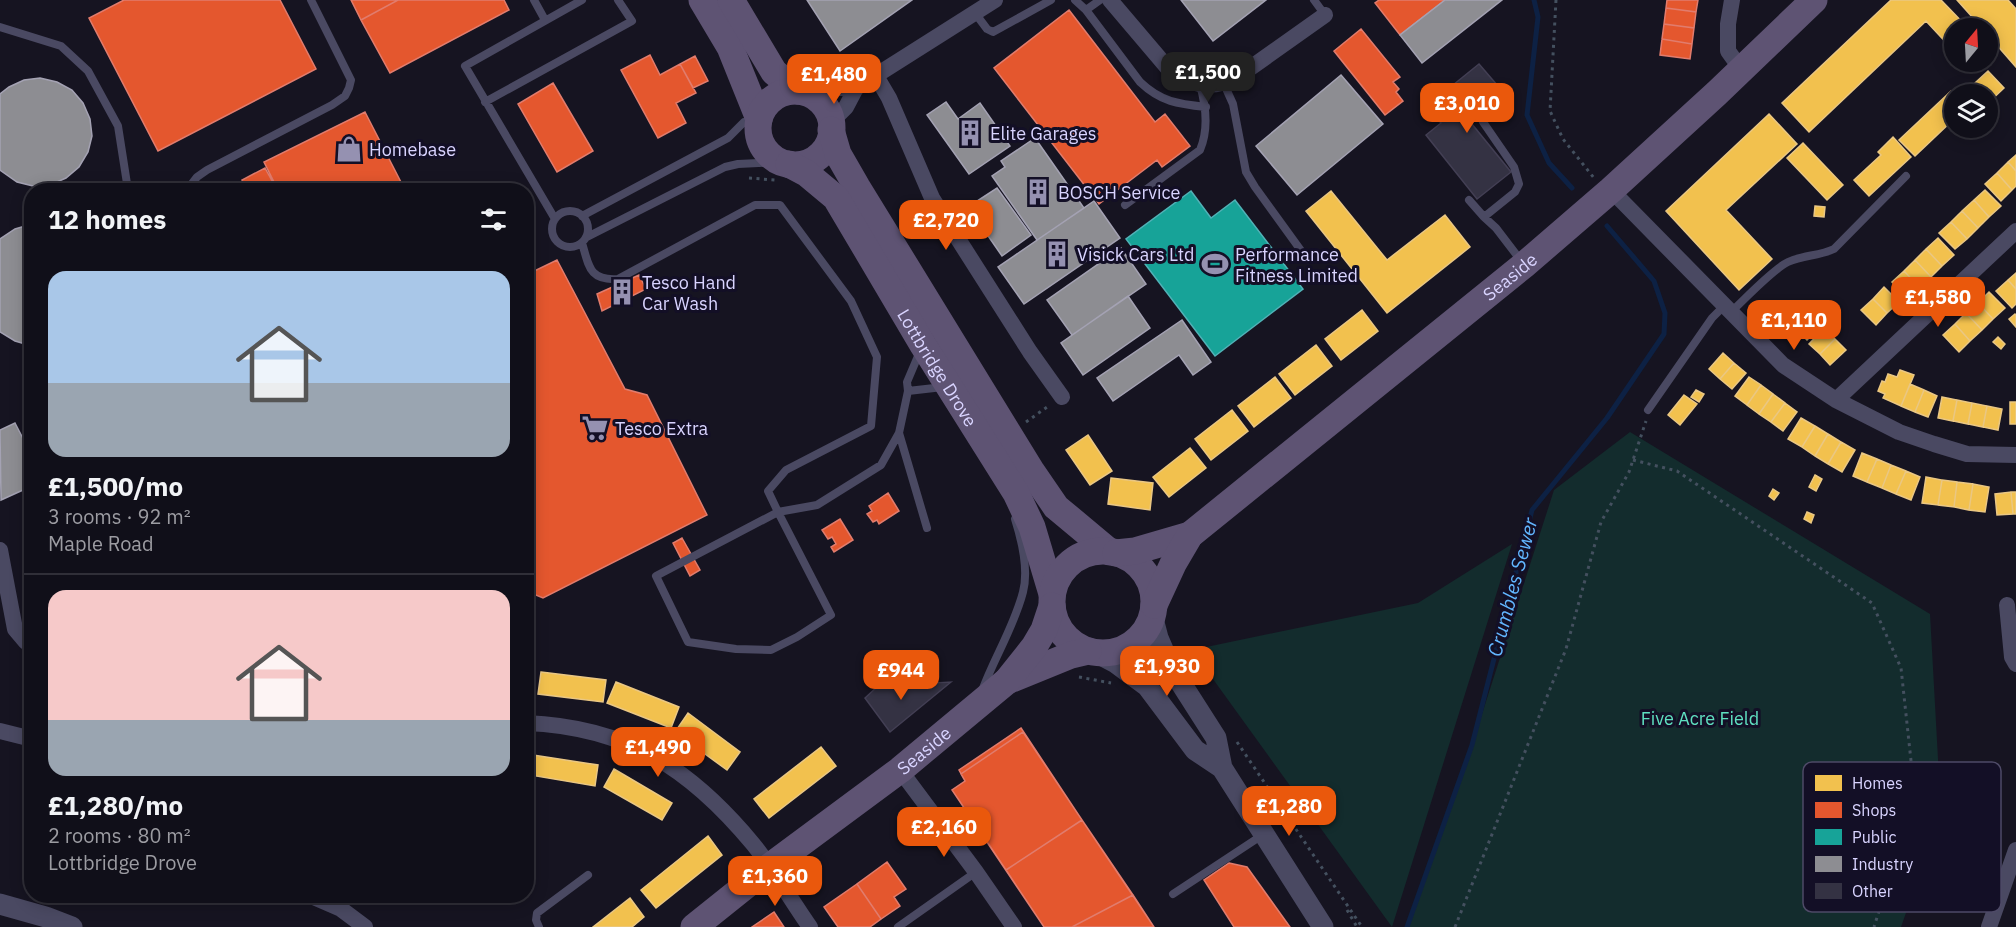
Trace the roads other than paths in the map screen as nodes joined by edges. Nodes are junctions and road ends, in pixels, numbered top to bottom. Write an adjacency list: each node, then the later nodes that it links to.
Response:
1 (311, 0): 34 (lane)
2 (534, 0): 18 (lane)
3 (582, 0): 18 (lane)
4 (618, 0): 26 (lane)
5 (702, 0): 29 (main road)
6 (731, 0): 25 (main road)
7 (995, 0): 16 (street)
8 (1051, 0): 16 (lane)
9 (1076, 0): 15 (lane)
10 (1100, 0): 15 (lane)
11 (1110, 0): 23 (street)
12 (1314, 0): 17 (lane)
13 (1732, 0): 20 (street)
14 (1814, 0): 20 (main road, Seaside)
15 (1086, 10): 27 (lane)
16 (975, 13): 21 (street)
17 (1325, 15): 22 (street)
18 (545, 21): 26 (lane)
19 (0, 27): 33 (lane)
20 (1741, 69): 37 (main road, Seaside)
21 (876, 76): 24 (street); 51 (street)
22 (1224, 84): 23 (street); 45 (lane)
23 (1200, 85): 27 (lane)
24 (856, 88): 25 (street); 30 (street)
25 (803, 93): 29 (main road); 30 (main road)
26 (484, 102): 35 (lane)
27 (1206, 107): 39 (lane)
28 (1483, 122): 41 (lane)
29 (758, 123): 31 (main road); 40 (lane)
30 (831, 126): 31 (main road); 61 (main road, Lottbridge Drove)
31 (785, 163): 44 (lane); 48 (main road, Lottbridge Drove)
32 (1906, 176): 47 (lane)
33 (127, 183)
34 (192, 183)
35 (533, 183)
36 (534, 184): 42 (lane)
37 (1608, 191): 46 (main road, Seaside); 47 (street)
38 (1469, 200): 41 (lane)
39 (1125, 205)
40 (582, 216): 42 (lane); 44 (lane)
41 (1484, 217): 46 (lane)
42 (555, 219): 44 (lane)
43 (2016, 231): 52 (street)
44 (584, 240): 57 (lane)
45 (1305, 256)
46 (1524, 265): 59 (main road, Seaside)
47 (1728, 308): 52 (street); 53 (lane)
48 (923, 345): 49 (main road, Lottbridge Drove); 50 (lane)
49 (949, 387): 50 (lane); 56 (main road, Lottbridge Drove)
50 (908, 391): 54 (lane)
51 (1062, 397)
52 (1836, 400): 55 (street)
53 (1648, 410)
54 (899, 433): 57 (lane); 58 (lane)
55 (2016, 455)
56 (1016, 493): 62 (main road, Lottbridge Drove); 69 (lane)
57 (778, 512): 57 (lane)
58 (927, 528)
59 (1190, 535): 61 (main road, Seaside); 64 (main road, Seaside)
60 (0, 550): 65 (street)
61 (1113, 553): 62 (main road); 64 (main road)
62 (1052, 600): 66 (main road); 68 (main road, Seaside)
63 (2007, 605): 67 (street)
64 (1153, 610): 66 (main road); 73 (street)
65 (24, 640)
66 (1091, 652): 68 (main road, Seaside); 73 (street)
67 (2016, 664)
68 (1007, 681): 69 (main road, Seaside)
69 (977, 706): 74 (main road, Seaside)
70 (534, 723): 77 (street)
71 (0, 730): 72 (street)
72 (24, 737)
73 (1222, 768): 75 (street)
74 (900, 770): 77 (main road, Seaside); 78 (street)
75 (1264, 834): 81 (lane); 92 (street)
76 (2016, 850): 80 (street)
77 (769, 867): 88 (main road, Seaside); 89 (street)
78 (976, 872): 90 (lane); 91 (street)
79 (588, 875): 87 (lane)
80 (2001, 893)
81 (1173, 894)
82 (327, 903): 86 (street)
83 (0, 904): 85 (street)
84 (1994, 912): 93 (street)
85 (72, 927)
86 (365, 927)
87 (539, 927)
88 (694, 927)
89 (810, 927)
90 (898, 927)
91 (1014, 927)
92 (1323, 927)
93 (1989, 927)

